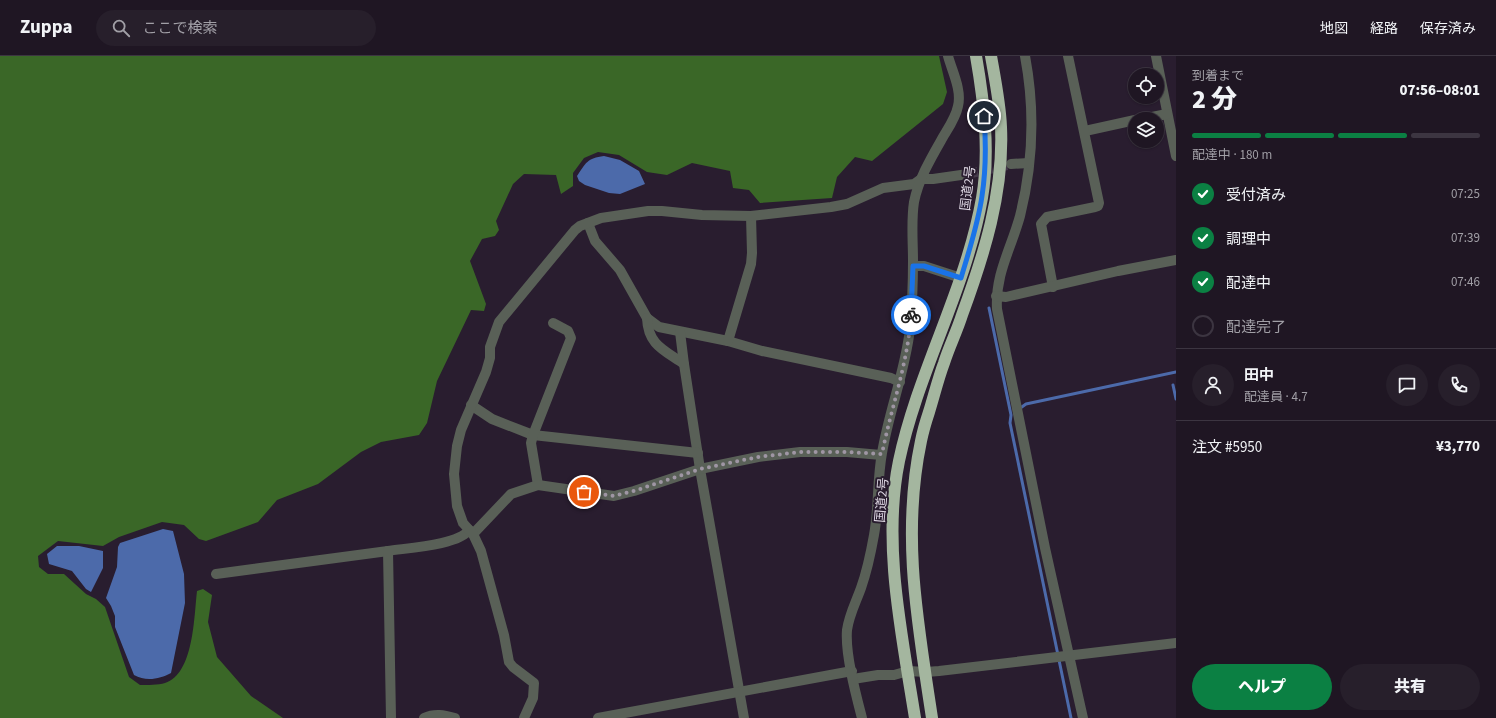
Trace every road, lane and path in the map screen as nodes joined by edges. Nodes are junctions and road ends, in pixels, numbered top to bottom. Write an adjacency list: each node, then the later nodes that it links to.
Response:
1 (948, 56): 15 (street)
2 (976, 56): 20 (highway, 国道2号)
3 (991, 56): 41 (highway)
4 (1025, 56): 12 (street)
5 (1068, 56): 10 (street)
6 (1156, 56): 7 (street)
7 (1167, 114): 8 (street); 11 (street)
8 (1164, 115)
9 (1128, 122): 10 (street)
10 (1085, 131): 21 (street)
11 (1176, 156)
12 (1029, 163): 13 (street); 22 (street)
13 (1011, 164)
14 (968, 174): 15 (street)
15 (921, 179): 16 (street); 19 (street)
16 (751, 216): 17 (street); 26 (street)
17 (588, 223): 23 (street); 29 (street)
18 (1176, 260): 21 (street)
19 (913, 266): 20 (street); 28 (street)
20 (961, 278): 40 (highway, 国道2号)
21 (1053, 287): 22 (street)
22 (996, 296): 39 (street)
23 (647, 318): 25 (street); 27 (street)
24 (553, 323): 30 (street)
25 (680, 332): 26 (street); 27 (street)
26 (728, 342): 28 (street)
27 (684, 364): 31 (street)
28 (900, 382): 32 (street)
29 (471, 405): 30 (street); 35 (street)
30 (532, 435): 31 (street); 34 (street)
31 (698, 453): 33 (street)
32 (882, 454): 33 (street); 42 (street)
33 (700, 469): 34 (street); 43 (street)
34 (538, 485): 35 (street)
35 (471, 532): 36 (street); 47 (street)
36 (388, 551): 37 (street); 44 (street)
37 (216, 574)
38 (1176, 643): 39 (street)
39 (1067, 656): 41 (street); 53 (street)
40 (908, 671): 41 (street); 42 (street); 51 (highway, 国道2号)
41 (926, 672): 52 (highway)
42 (852, 675): 43 (street); 50 (street)
43 (740, 692): 48 (street); 49 (street)
44 (391, 718)
45 (424, 718): 46 (street)
46 (455, 718)
47 (524, 718)
48 (598, 718)
49 (744, 718)
50 (862, 718)
51 (915, 718)
52 (932, 718)
53 (1083, 718)

